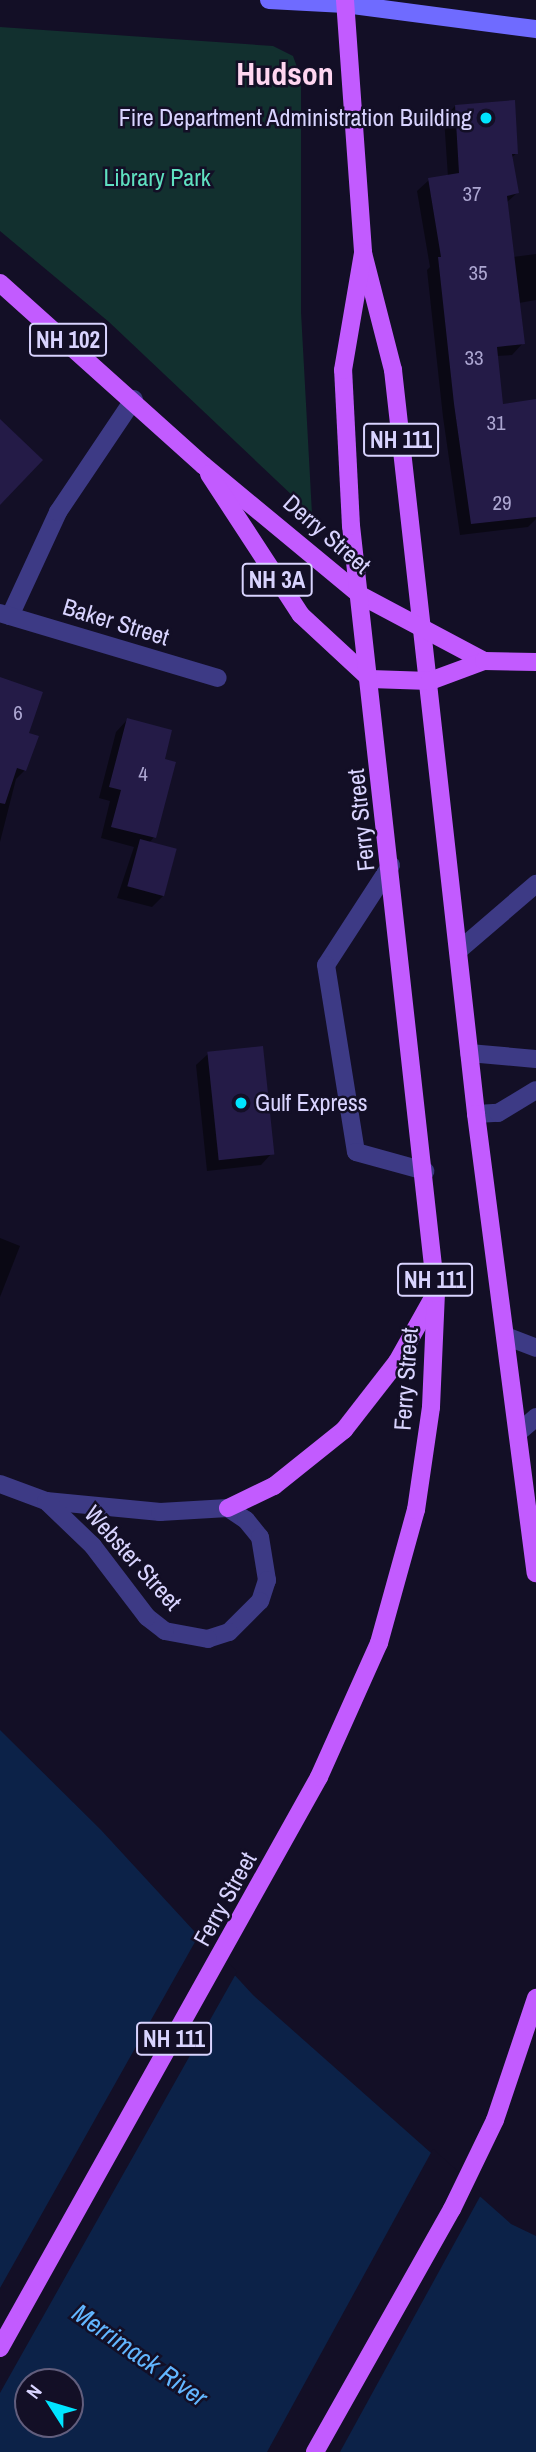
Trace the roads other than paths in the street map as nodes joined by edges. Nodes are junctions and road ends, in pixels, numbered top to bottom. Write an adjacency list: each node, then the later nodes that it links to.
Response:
1 (270, 0): 2 (street)
2 (345, 2): 3 (street); 4 (main road, Ferry Street / NH 111)
3 (536, 29)
4 (363, 253): 8 (main road, Ferry Street / NH 111); 10 (main road, Ferry Street / NH 111)
5 (0, 283): 6 (main road, Derry Street / NH 102)
6 (134, 399): 7 (main road, Derry Street / NH 102); 9 (street)
7 (203, 465): 8 (main road, Derry Street / NH 3A); 14 (main road, Derry Street / NH 3A)
8 (360, 595): 10 (main road, Derry Street / NH 3A); 14 (main road, Ferry Street / NH 111)
9 (5, 614): 13 (street, Baker Street)
10 (425, 629): 11 (main road, NH 3A); 15 (main road, Ferry Street / NH 111)
11 (484, 661): 12 (main road, NH 3A); 15 (main road, NH 3A)
12 (536, 662)
13 (218, 678)
14 (370, 679): 15 (main road, NH 3A); 16 (main road, Ferry Street / NH 111)
15 (430, 681): 18 (main road, Ferry Street / NH 111)
16 (391, 865): 23 (main road, Ferry Street / NH 111); 23 (street)
17 (536, 884): 18 (street)
18 (458, 951): 19 (main road, Ferry Street / NH 111)
19 (469, 1053): 20 (street); 22 (main road, Ferry Street / NH 111)
20 (536, 1059)
21 (536, 1090): 22 (street)
22 (476, 1114): 25 (main road, Ferry Street / NH 111)
23 (425, 1171): 24 (main road, Ferry Street / NH 111)
24 (436, 1293): 31 (main road); 34 (main road, Ferry Street / NH 111)
25 (508, 1337): 26 (street); 28 (main road, Ferry Street / NH 111)
26 (536, 1348)
27 (536, 1417): 28 (street)
28 (519, 1432): 32 (main road, Ferry Street / NH 111)
29 (0, 1484): 30 (street, Webster Street)
30 (46, 1501): 31 (street, Webster Street); 31 (street, Webster Street)
31 (228, 1508)
32 (536, 1573)
33 (536, 1998): 35 (main road)
34 (0, 2348)
35 (315, 2452)

